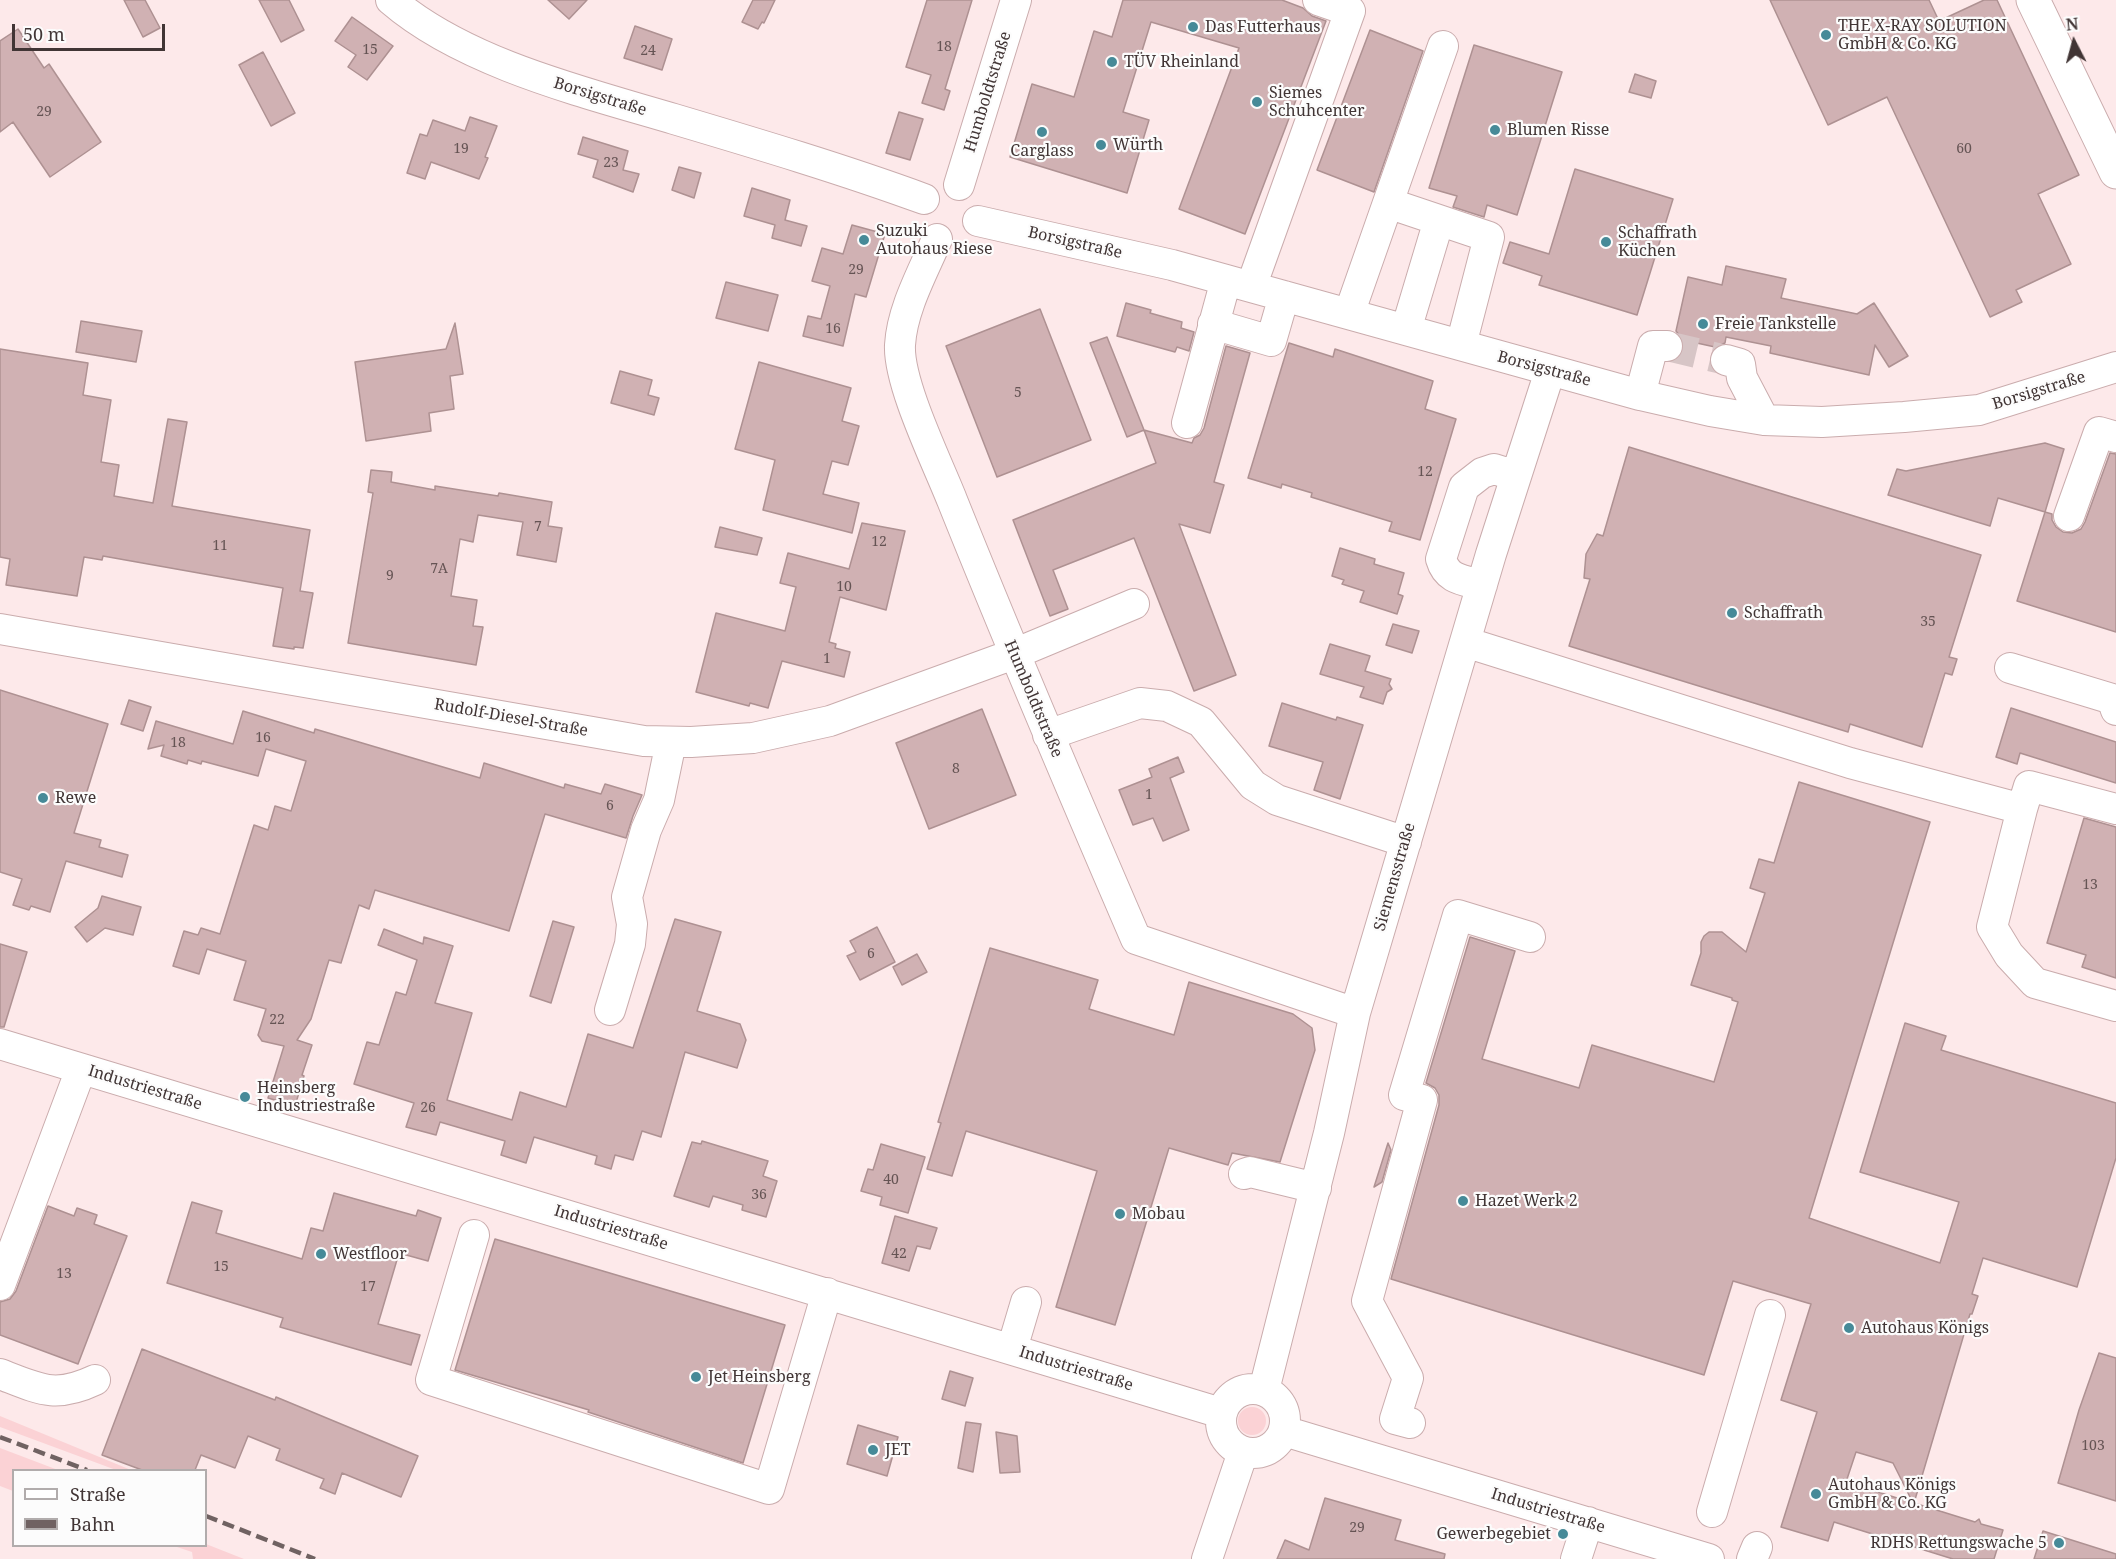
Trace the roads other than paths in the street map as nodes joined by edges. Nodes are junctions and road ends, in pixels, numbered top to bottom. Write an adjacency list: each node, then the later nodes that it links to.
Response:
1 (391, 0): 8 (street, Borsigstraße)
2 (1016, 0): 7 (street, Humboldtstraße)
3 (1318, 0): 13 (street)
4 (2033, 0): 6 (main road)
5 (1443, 46): 9 (street)
6 (2116, 172)
7 (959, 185): 8 (street); 10 (street)
8 (924, 199): 12 (street)
9 (1388, 203): 11 (street); 15 (street)
10 (978, 220): 12 (street); 13 (street, Borsigstraße)
11 (1439, 220): 17 (street); 18 (street)
12 (937, 239): 33 (street, Humboldtstraße)
13 (1238, 283): 14 (street, Borsigstraße); 16 (street)
14 (1284, 296): 15 (street, Borsigstraße); 16 (street)
15 (1349, 314): 17 (street, Borsigstraße)
16 (1213, 324): 25 (street)
17 (1406, 330): 18 (street, Borsigstraße)
18 (1461, 345): 21 (street, Borsigstraße)
19 (1660, 355): 23 (street)
20 (2110, 365): 24 (street, Borsigstraße)
21 (1550, 370): 23 (street, Borsigstraße); 27 (street, Siemensstraße)
22 (1730, 371): 24 (street)
23 (1640, 395): 24 (street, Borsigstraße)
24 (1764, 420)
25 (1186, 423)
26 (2116, 437): 28 (street)
27 (1516, 476): 29 (street, Siemensstraße); 29 (street)
28 (2069, 516)
29 (1482, 585): 32 (street, Siemensstraße)
30 (1134, 604): 33 (street, Rudolf-Diesel-Straße)
31 (0, 629): 37 (street, Rudolf-Diesel-Straße)
32 (1466, 642): 38 (street); 40 (street, Siemensstraße)
33 (1014, 654): 36 (street, Humboldtstraße); 37 (street, Rudolf-Diesel-Straße)
34 (2010, 668): 35 (street)
35 (2116, 710)
36 (1048, 735): 40 (street); 44 (street, Humboldtstraße)
37 (671, 742): 43 (street)
38 (2022, 808): 39 (street); 42 (street)
39 (2116, 809)
40 (1406, 842): 44 (street, Siemensstraße)
41 (1530, 937): 59 (street)
42 (2116, 1006)
43 (610, 1010)
44 (1355, 1013): 48 (street, Siemensstraße)
45 (0, 1044): 46 (street, Industriestraße)
46 (81, 1069): 50 (street); 51 (street, Industriestraße)
47 (1244, 1174): 48 (street)
48 (1316, 1188): 57 (street, Siemensstraße)
49 (474, 1235): 51 (street)
50 (0, 1286)
51 (827, 1293): 54 (street, Industriestraße)
52 (1026, 1302): 54 (street)
53 (1770, 1315): 63 (street)
54 (1012, 1349): 58 (street, Industriestraße)
55 (0, 1374): 56 (street)
56 (95, 1380)
57 (1264, 1390): 58 (street); 60 (street)
58 (1221, 1413): 61 (street)
59 (1410, 1423)
60 (1284, 1431): 61 (street); 62 (street, Industriestraße)
61 (1243, 1452): 64 (street)
62 (1588, 1522): 63 (street, Industriestraße); 65 (street)
63 (1704, 1557)
64 (1207, 1559)
65 (1576, 1559)

